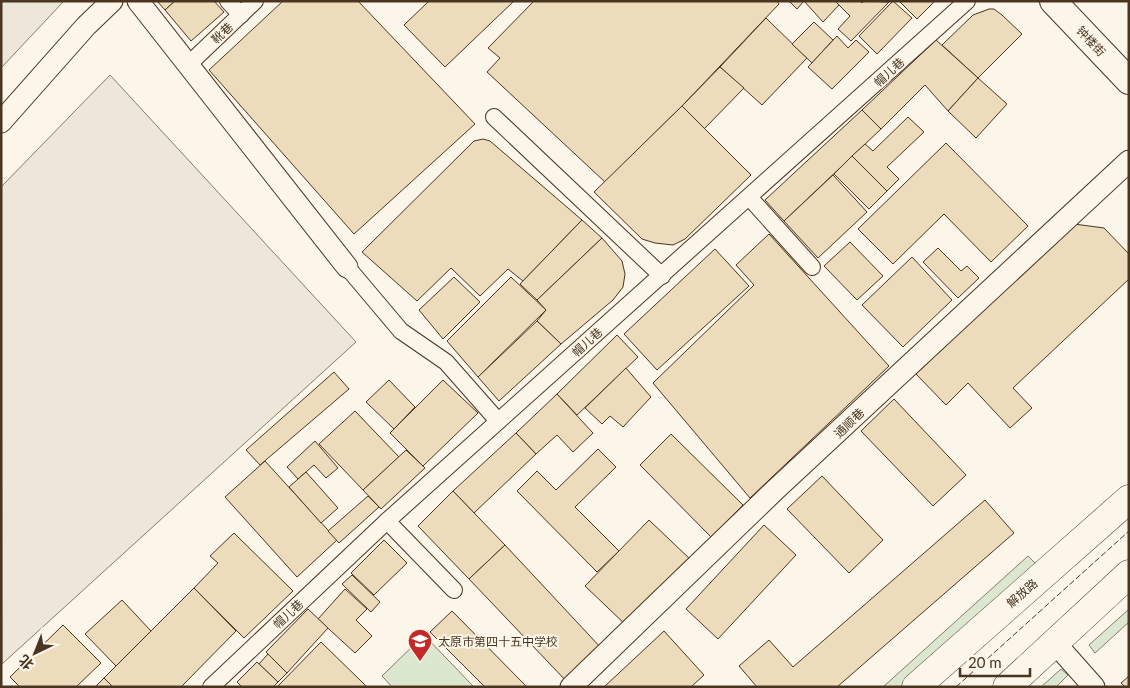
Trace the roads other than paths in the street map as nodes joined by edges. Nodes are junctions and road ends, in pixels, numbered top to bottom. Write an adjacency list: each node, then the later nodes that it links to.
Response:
1 (95, 1): 11 (street)
2 (112, 1): 13 (street)
3 (138, 1): 9 (street)
4 (228, 1): 8 (street)
5 (255, 1): 8 (street, 靴巷)
6 (968, 1): 15 (street, 帽儿巷)
7 (1053, 1): 10 (street, 钟楼街)
8 (241, 14): 9 (street, 靴巷)
9 (188, 65): 16 (street)
10 (1129, 81)
11 (1, 103)
12 (494, 117): 18 (street)
13 (1, 122)
14 (1129, 161): 26 (street, 通顺巷)
15 (749, 197): 17 (street); 18 (street, 帽儿巷)
16 (348, 267): 19 (street)
17 (812, 267)
18 (662, 276): 19 (street, 帽儿巷)
19 (498, 420): 21 (street, 帽儿巷)
20 (1129, 499): 27 (main road, 解放路)
21 (386, 520): 23 (street); 25 (street, 帽儿巷)
22 (1129, 574): 24 (main road)
23 (454, 590)
24 (1055, 643): 28 (main road); 29 (street)
25 (211, 687)
26 (571, 687)
27 (916, 687)
28 (1007, 687)
29 (1094, 687)

